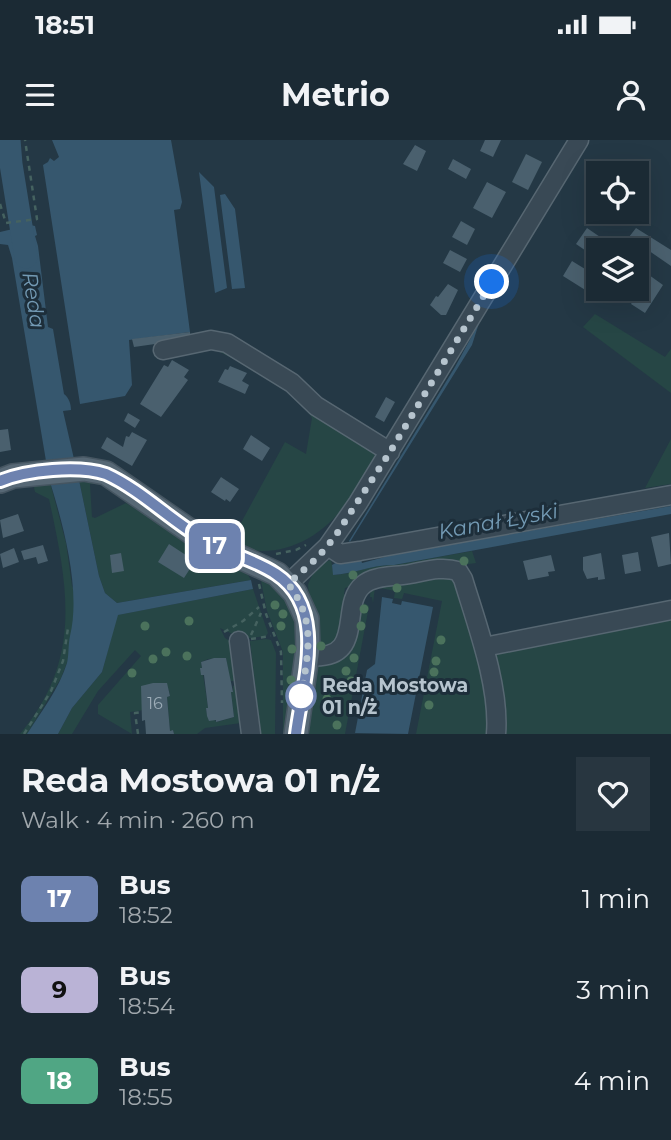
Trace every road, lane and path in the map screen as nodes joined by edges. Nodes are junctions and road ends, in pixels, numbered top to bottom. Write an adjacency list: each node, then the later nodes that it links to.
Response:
1 (25, 140): 3 (path)
2 (579, 140): 5 (street)
3 (0, 204)
4 (163, 350): 5 (street)
5 (390, 452): 9 (street)
6 (0, 481): 12 (main road)
7 (671, 495): 9 (street)
8 (308, 544): 10 (path)
9 (328, 546): 12 (street)
10 (271, 555)
11 (258, 577): 20 (path)
12 (288, 584): 19 (main road)
13 (259, 607): 17 (path)
14 (671, 610): 18 (street)
15 (261, 613): 17 (path)
16 (68, 628): 22 (path)
17 (237, 638): 24 (street)
18 (484, 647): 19 (street); 26 (street)
19 (307, 656): 25 (main road)
20 (282, 706)
21 (142, 712): 23 (path)
22 (24, 734)
23 (138, 734)
24 (251, 734)
25 (296, 734)
26 (496, 734)

